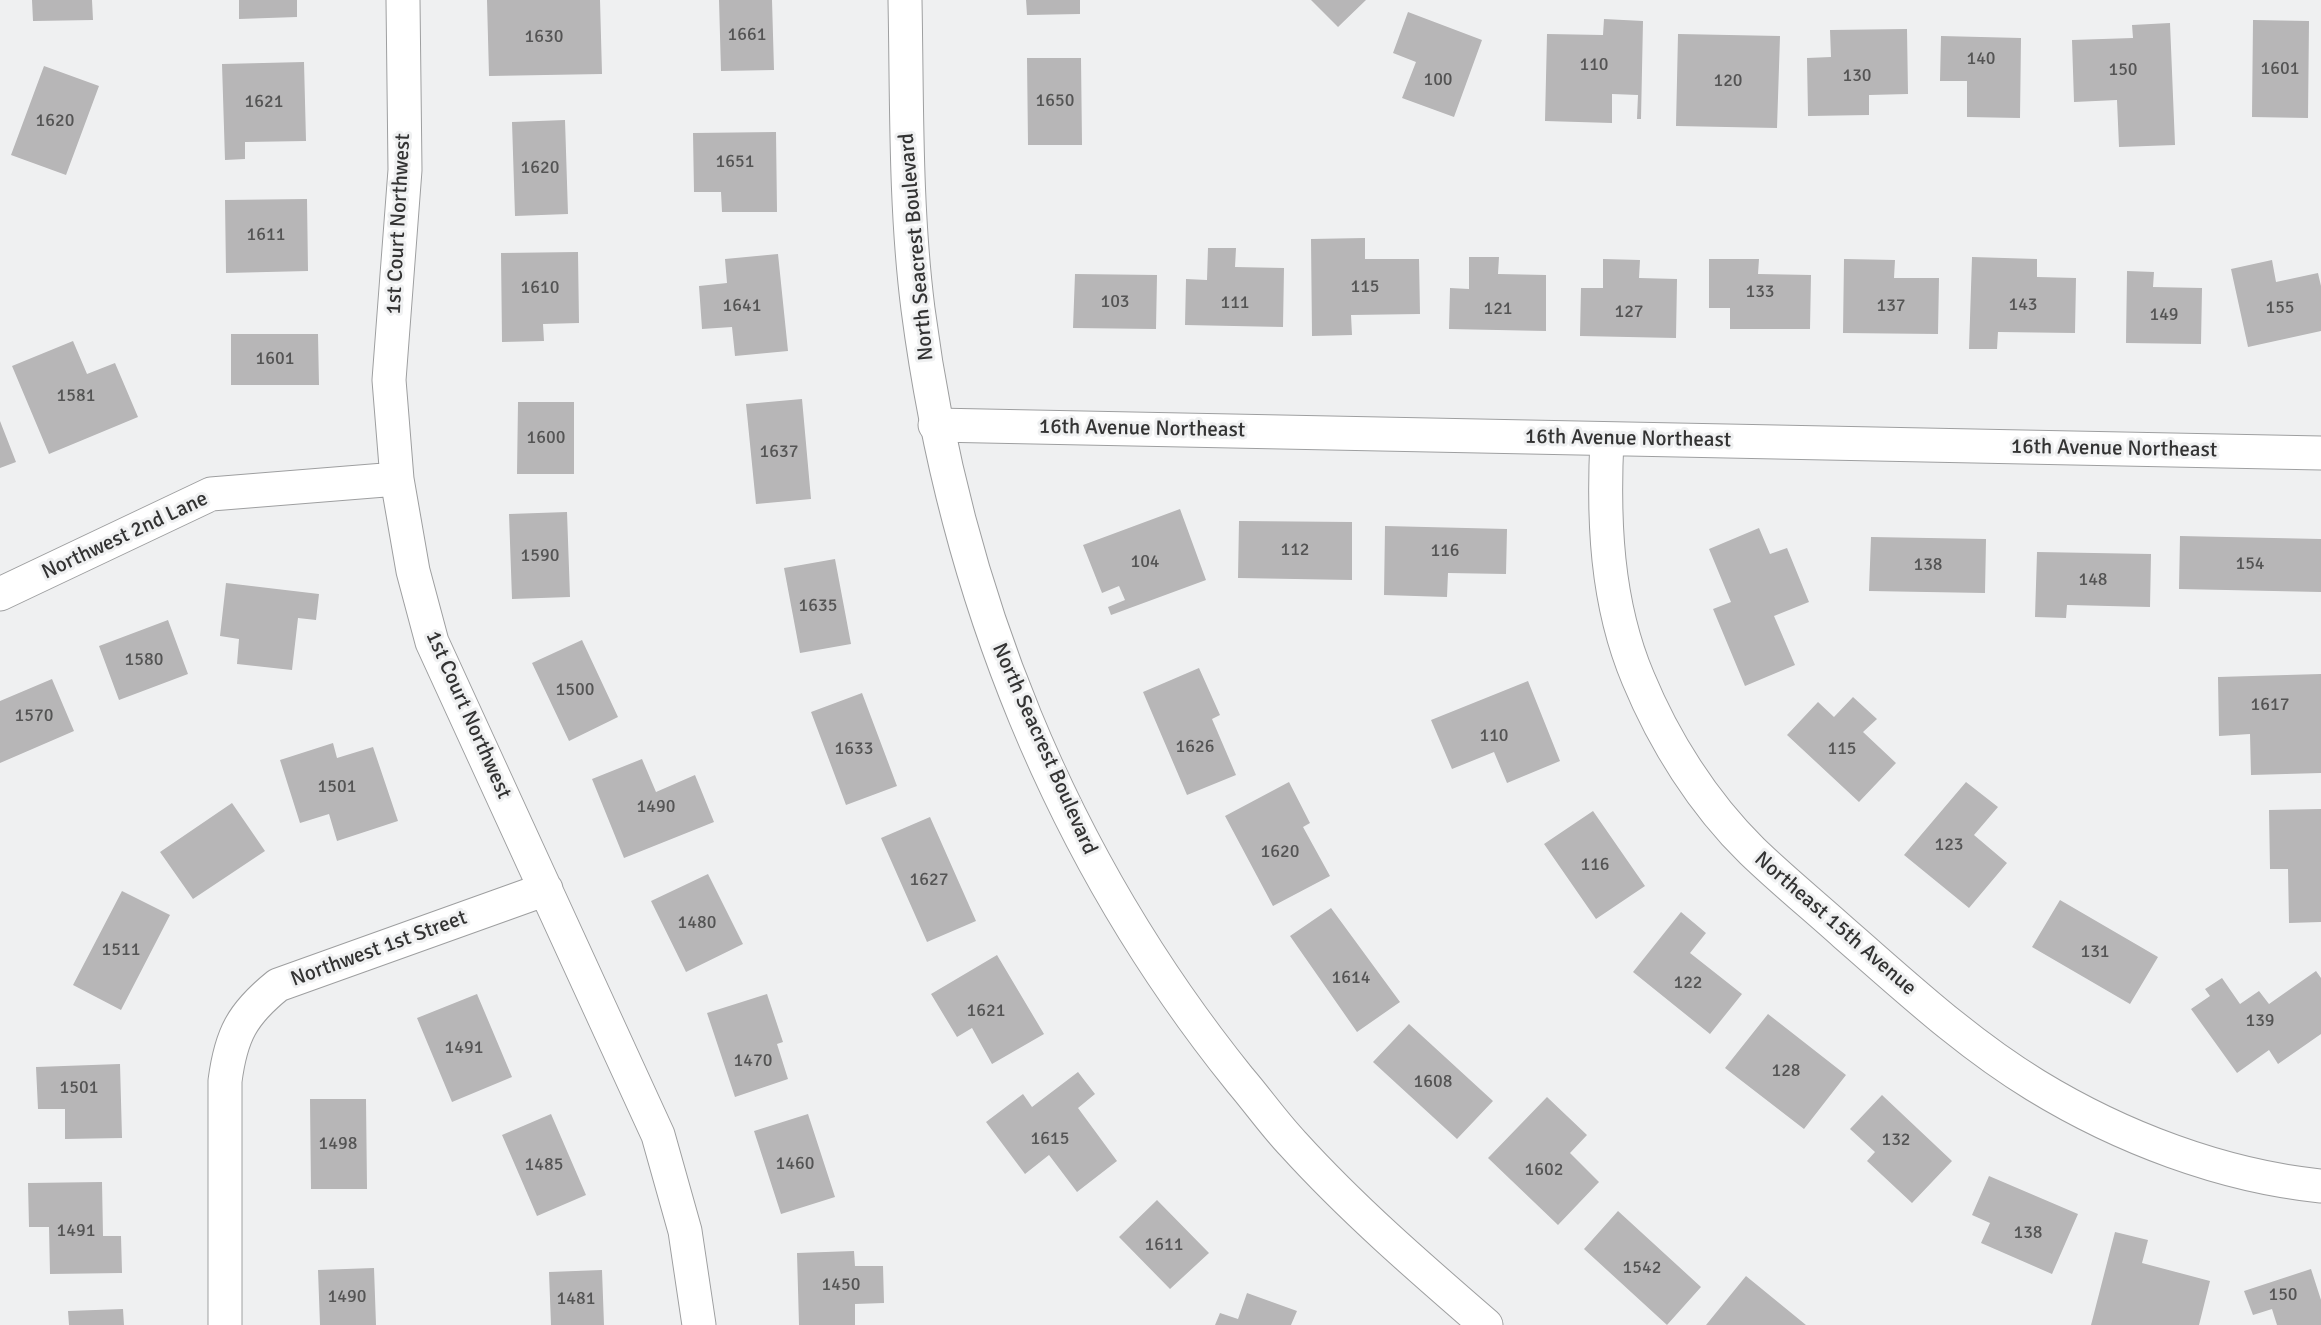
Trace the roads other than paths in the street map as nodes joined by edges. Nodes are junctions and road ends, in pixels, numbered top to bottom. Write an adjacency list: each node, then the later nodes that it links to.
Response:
1 (403, 0): 6 (street, 1st Court Northwest)
2 (905, 0): 3 (street, North Seacrest Boulevard)
3 (935, 425): 4 (street, 16th Avenue Northeast); 10 (street, North Seacrest Boulevard)
4 (1607, 439): 5 (street, 16th Avenue Northeast); 9 (street, Northeast 15th Avenue)
5 (2321, 453)
6 (397, 479): 7 (street, Northwest 2nd Lane); 8 (street, 1st Court Northwest)
7 (0, 594)
8 (546, 889): 11 (street, Northwest 1st Street); 12 (street, 1st Court Northwest)
9 (2321, 1186)
10 (1472, 1321)
11 (225, 1325)
12 (699, 1325)

